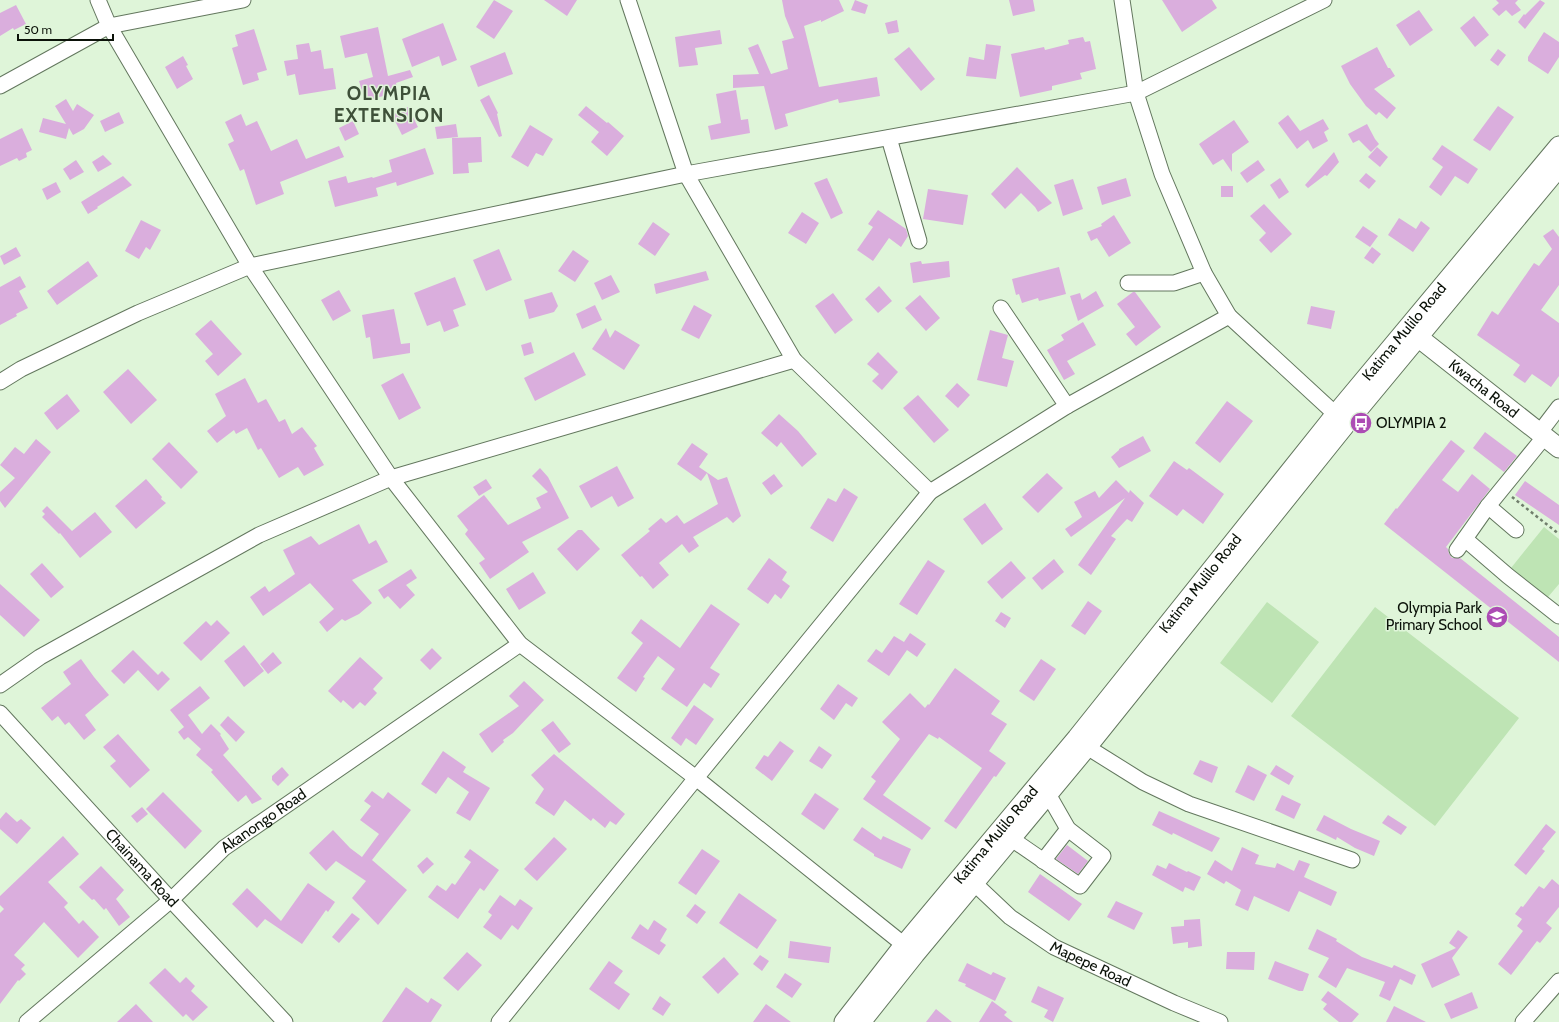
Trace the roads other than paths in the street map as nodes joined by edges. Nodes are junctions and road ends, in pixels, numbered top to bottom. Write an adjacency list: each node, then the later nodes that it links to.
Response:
1 (98, 0): 6 (street)
2 (243, 0): 6 (street)
3 (628, 0): 12 (street)
4 (1122, 0): 8 (street)
5 (1324, 0): 8 (street)
6 (109, 26): 7 (street); 14 (street)
7 (0, 86)
8 (1136, 93): 9 (street); 15 (street)
9 (890, 138): 12 (street); 13 (street)
10 (1559, 146): 19 (main road, Katima Mulilo Road)
11 (1559, 167): 19 (main road, Katima Mulilo Road)
12 (686, 174): 14 (street); 20 (street)
13 (919, 241)
14 (250, 266): 21 (street); 26 (street)
15 (1204, 273): 16 (street); 18 (street)
16 (1128, 283)
17 (1001, 308): 22 (street)
18 (1228, 316): 22 (street); 24 (street)
19 (1413, 334): 24 (main road, Katima Mulilo Road); 25 (main road, Kwacha Road)
20 (794, 360): 26 (street); 27 (street)
21 (0, 382)
22 (1067, 406): 27 (street)
23 (1559, 407): 25 (street)
24 (1340, 420): 34 (main road, Katima Mulilo Road); 36 (main road, Katima Mulilo Road)
25 (1548, 439): 28 (street)
26 (391, 478): 31 (street); 32 (street)
27 (930, 492): 35 (street)
28 (1488, 506): 29 (street); 30 (street)
29 (1516, 530)
30 (1559, 616)
31 (520, 644): 35 (street); 42 (street, Akanongo Road)
32 (0, 685)
33 (0, 713): 42 (street, Chainama Road)
34 (1087, 747): 36 (main road, Katima Mulilo Road); 39 (street)
35 (696, 778): 43 (street); 47 (street)
36 (1042, 790): 37 (street); 38 (main road, Katima Mulilo Road)
37 (1068, 829): 40 (street); 40 (street)
38 (1006, 834): 40 (street); 41 (main road, Katima Mulilo Road); 43 (main road, Katima Mulilo Road)
39 (1352, 860)
40 (1044, 861)
41 (974, 883): 43 (main road, Katima Mulilo Road); 50 (street, Mapepe Road)
42 (171, 900): 45 (street, Akanongo Road); 46 (street, Chainama Road)
43 (909, 949): 48 (main road, Katima Mulilo Road); 49 (main road, Katima Mulilo Road)
44 (1559, 981): 51 (street)
45 (27, 1022)
46 (285, 1022)
47 (499, 1022)
48 (844, 1022)
49 (861, 1022)
50 (1220, 1022)
51 (1523, 1022)

